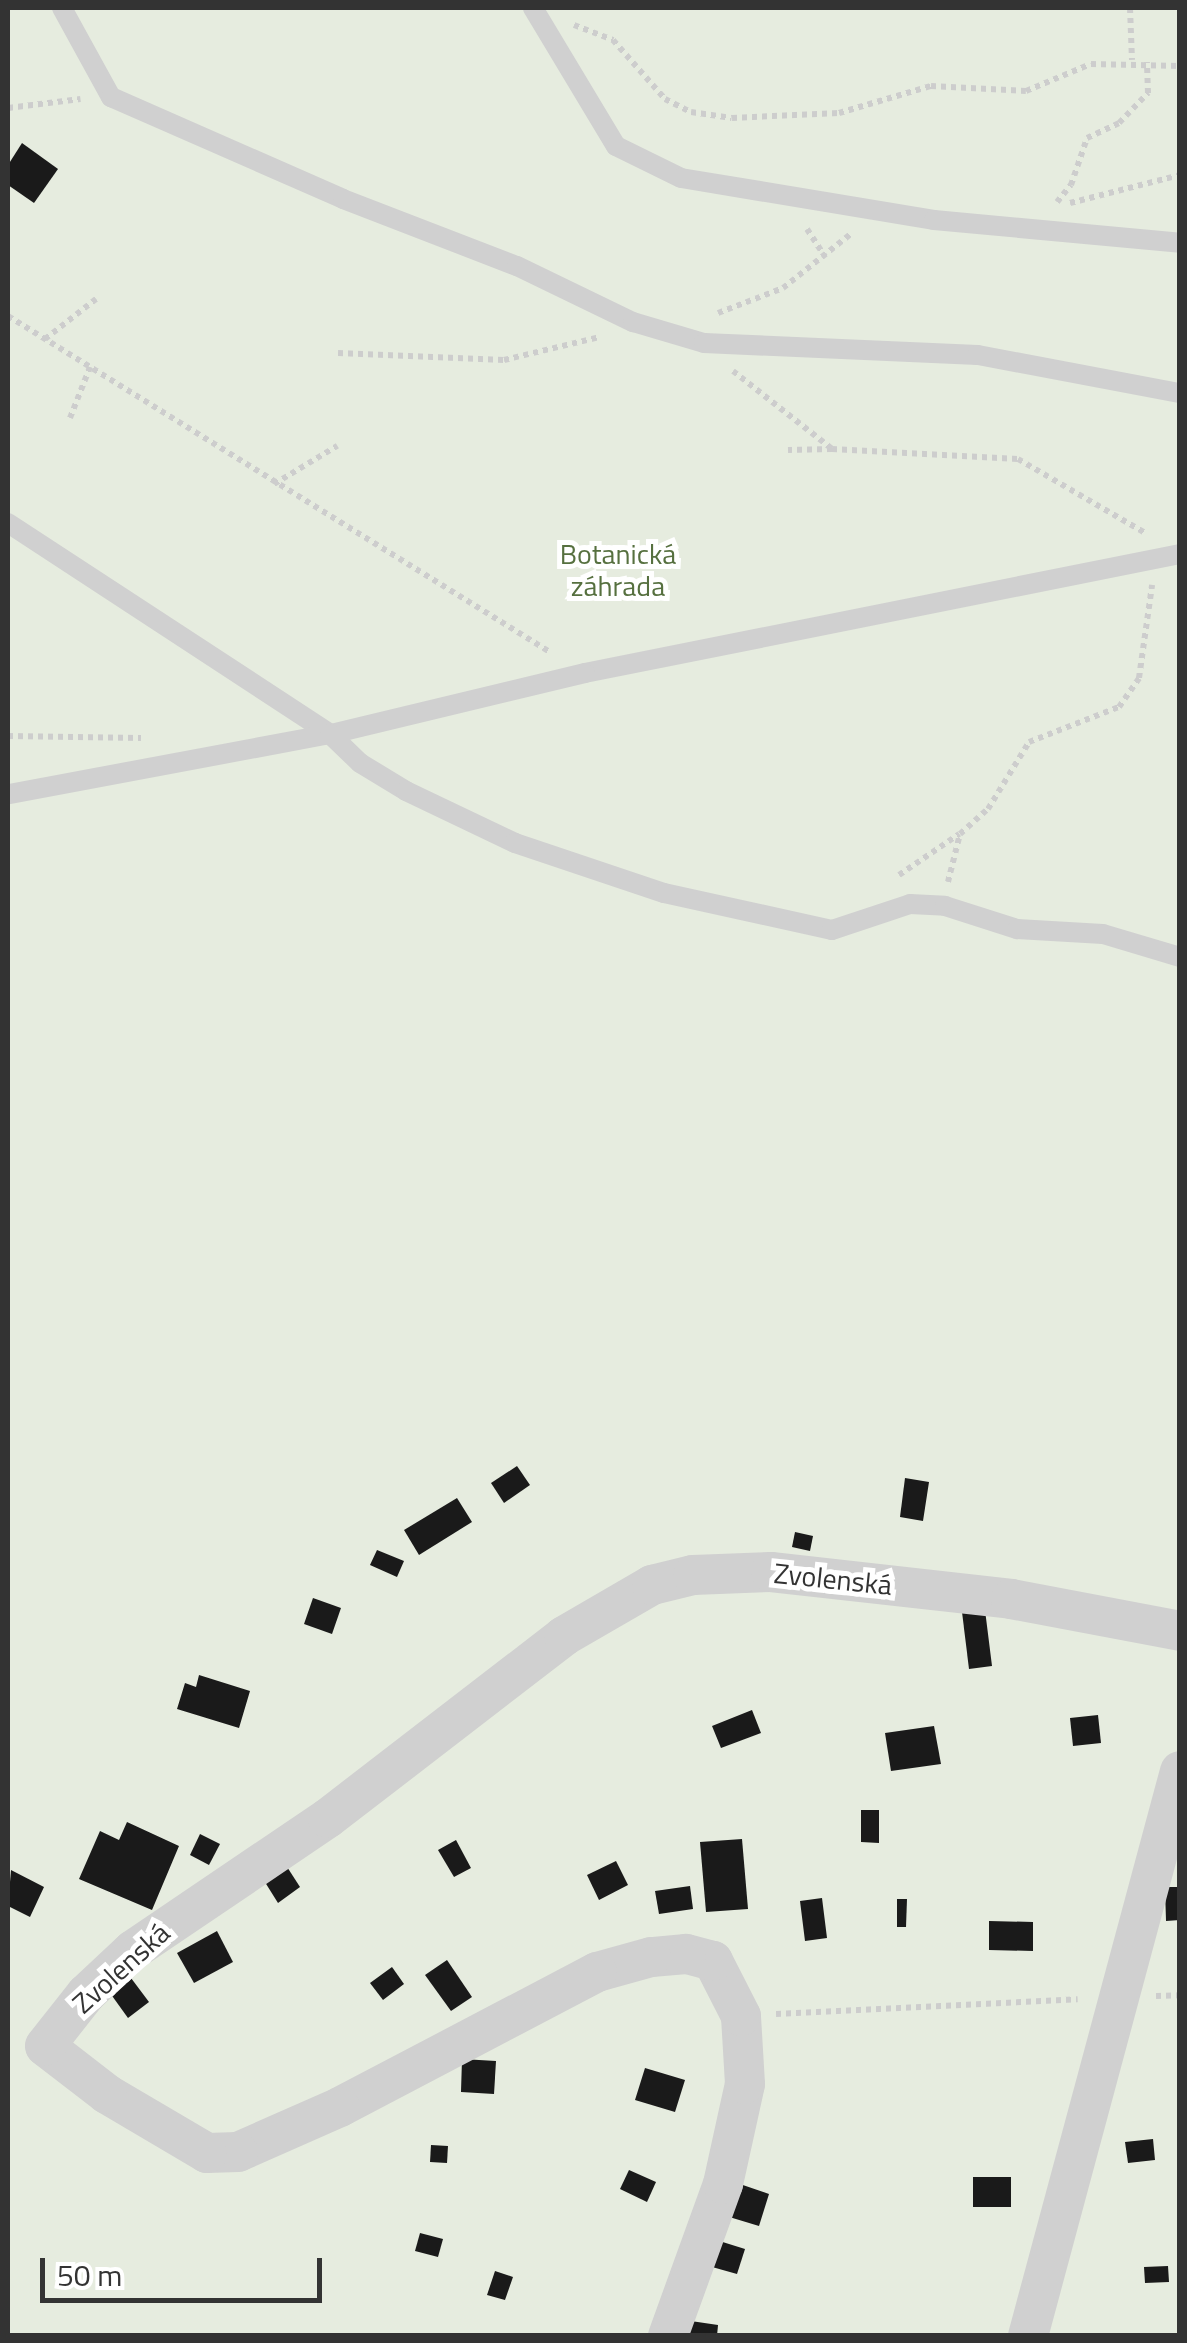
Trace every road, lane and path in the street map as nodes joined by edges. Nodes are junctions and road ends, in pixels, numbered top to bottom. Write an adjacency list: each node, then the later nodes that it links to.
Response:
1 (62, 8): 7 (lane)
2 (1130, 8): 4 (path)
3 (538, 15): 4 (path); 10 (lane)
4 (1132, 60): 5 (path)
5 (1147, 62): 6 (path); 9 (path)
6 (1180, 66)
7 (111, 97): 8 (path); 14 (lane)
8 (8, 108)
9 (1180, 175)
10 (876, 212): 11 (lane); 15 (path)
11 (1180, 244)
12 (96, 299): 16 (path)
13 (9, 316): 16 (path)
14 (634, 322): 15 (lane); 18 (path)
15 (670, 332): 17 (lane)
16 (45, 339): 19 (path)
17 (704, 342): 20 (lane); 23 (path)
18 (338, 352)
19 (90, 367): 21 (path); 25 (path)
20 (1180, 394)
21 (70, 418)
22 (337, 446): 25 (path)
23 (832, 449): 24 (path); 27 (path)
24 (788, 450)
25 (274, 484): 28 (path)
26 (8, 523): 29 (lane)
27 (1167, 556): 28 (lane); 31 (path)
28 (585, 673): 29 (lane)
29 (322, 735): 30 (lane); 33 (lane)
30 (8, 794)
31 (960, 834): 32 (path); 33 (path)
32 (952, 853)
33 (884, 910): 34 (lane)
34 (1180, 958)
35 (1180, 1631): 39 (street, Zvolenská)
36 (1180, 1771): 38 (street)
37 (1180, 1995): 38 (path)
38 (1118, 1998): 39 (path); 41 (street)
39 (741, 2016): 40 (street, Zvolenská)
40 (668, 2336)
41 (1028, 2336)

